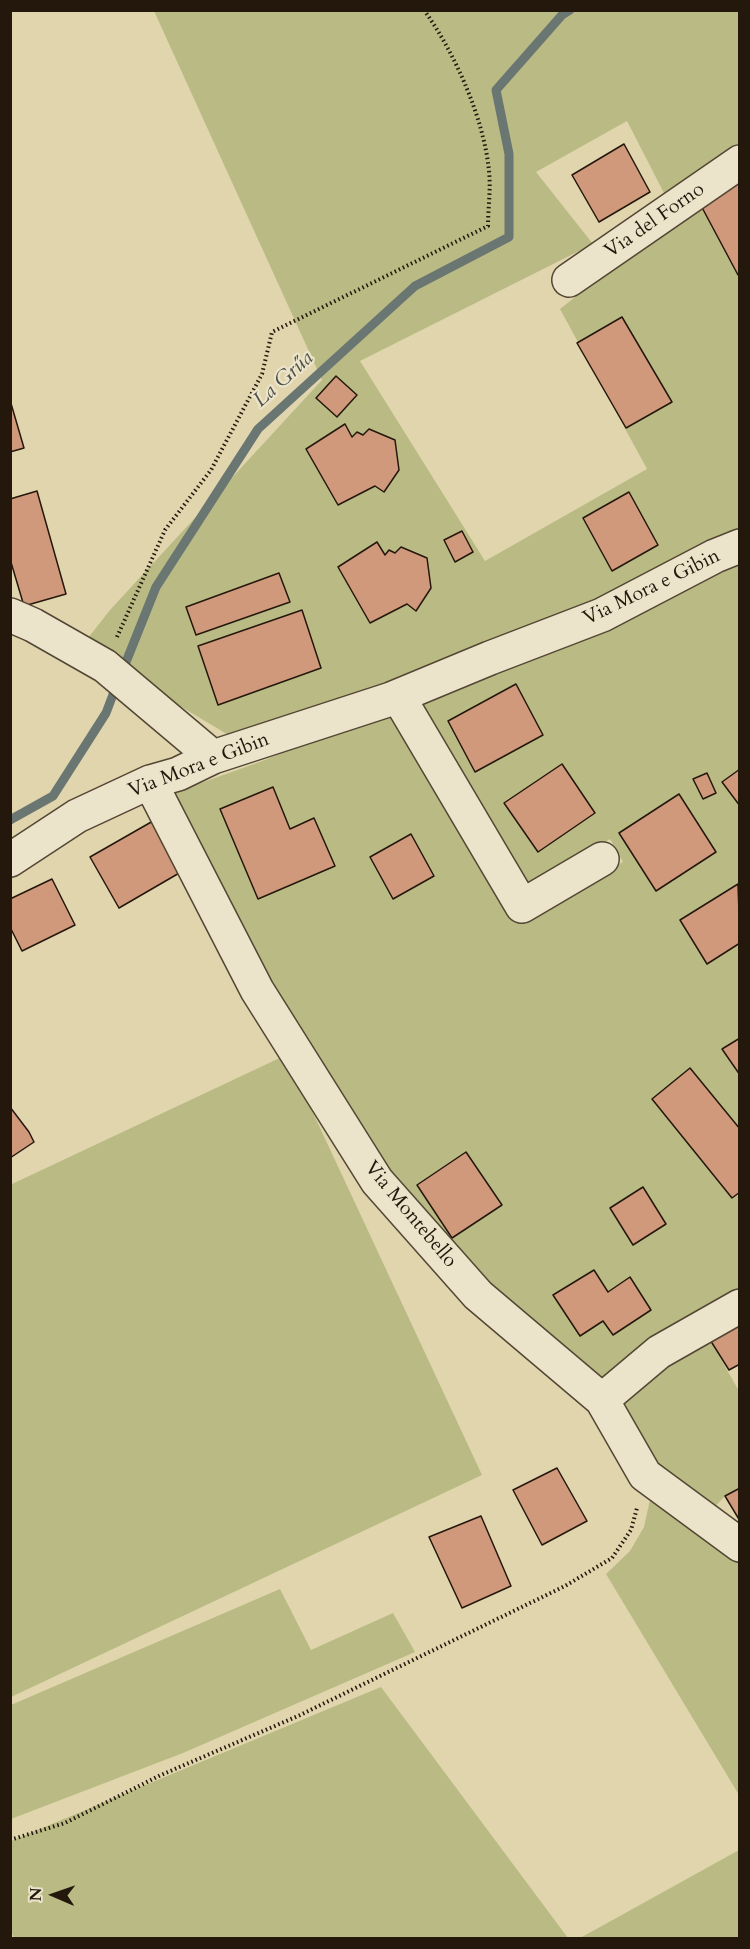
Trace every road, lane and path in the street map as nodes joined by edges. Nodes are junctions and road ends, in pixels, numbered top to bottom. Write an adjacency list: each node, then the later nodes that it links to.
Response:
1 (424, 10): 6 (path)
2 (740, 162): 3 (street, Via del Forno)
3 (569, 280)
4 (740, 546): 7 (street, Via Mora e Gibin)
5 (10, 615): 6 (street)
6 (113, 673): 8 (street)
7 (398, 696): 8 (street, Via Mora e Gibin); 10 (street)
8 (213, 757): 9 (street, Via Mora e Gibin)
9 (150, 782): 11 (street, Via Mora e Gibin); 13 (street, Via Montebello)
10 (602, 859)
11 (10, 860)
12 (740, 1306): 13 (street)
13 (602, 1400): 14 (street, Via Montebello)
14 (645, 1475): 15 (street); 16 (path)
15 (740, 1545)
16 (10, 1840)

